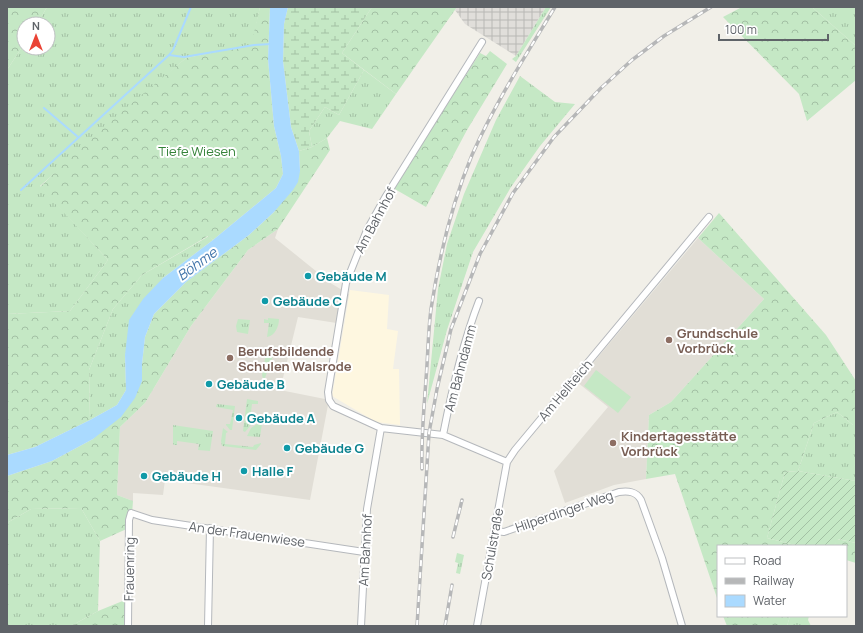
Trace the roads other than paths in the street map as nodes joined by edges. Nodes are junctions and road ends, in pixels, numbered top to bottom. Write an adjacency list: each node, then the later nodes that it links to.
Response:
1 (482, 42): 4 (street, Am Bahnhof)
2 (709, 217): 6 (street, Am Hellteich)
3 (479, 301): 5 (street, Am Bahndamm)
4 (381, 428): 5 (street); 10 (street, Am Bahnhof)
5 (443, 435): 6 (street)
6 (507, 462): 9 (street, Schulstraße)
7 (131, 513): 8 (street, An der Frauenwiese); 11 (street, Frauenring)
8 (210, 528): 10 (street, An der Frauenwiese); 12 (street)
9 (495, 530): 14 (street, Schulstraße); 15 (street, Hilperdinger Weg)
10 (364, 552): 13 (street, Am Bahnhof)
11 (128, 626)
12 (208, 626)
13 (360, 626)
14 (477, 626)
15 (682, 626)

